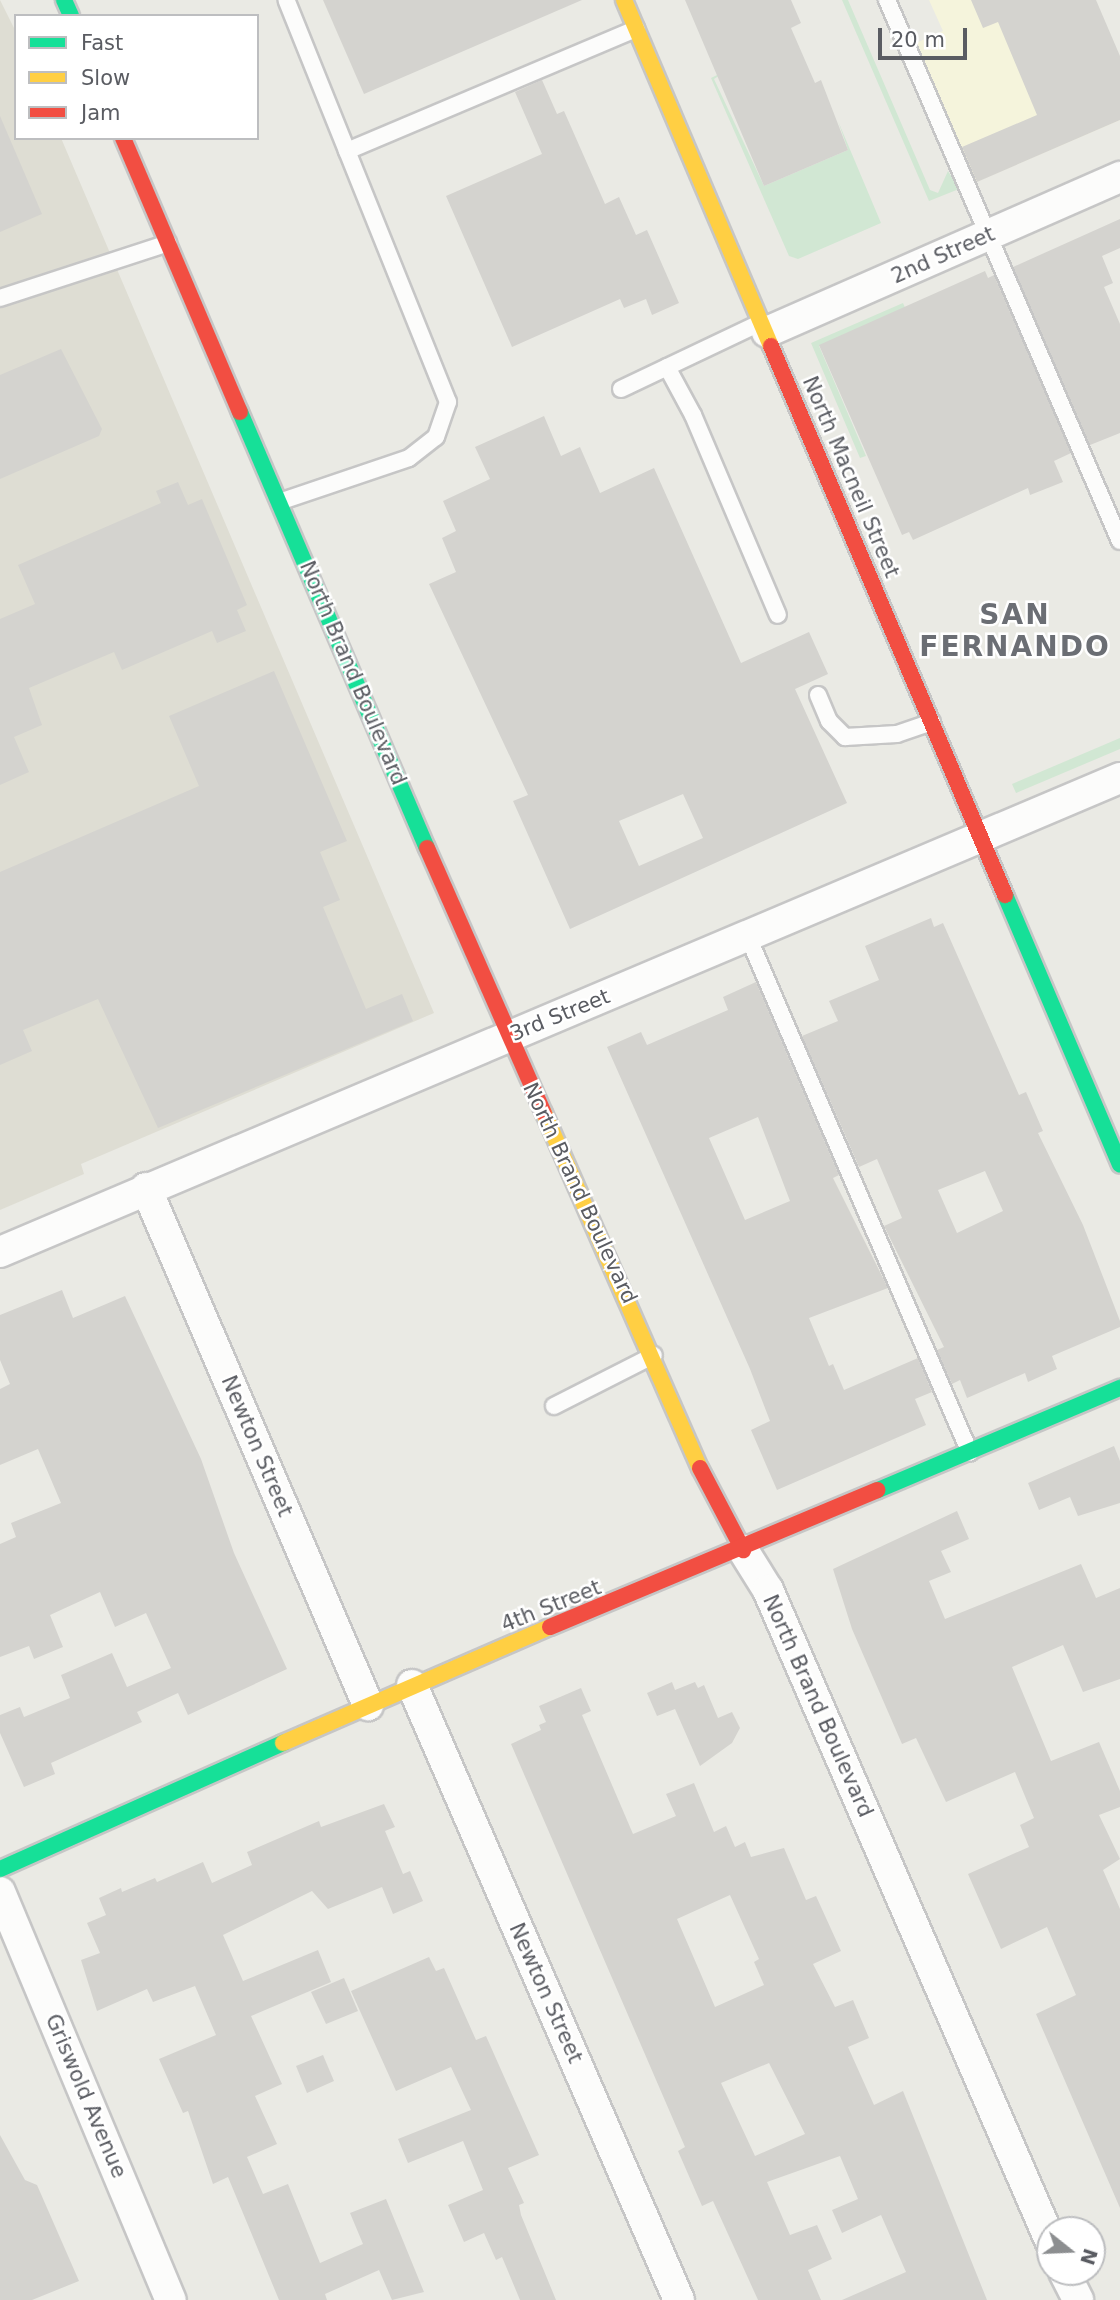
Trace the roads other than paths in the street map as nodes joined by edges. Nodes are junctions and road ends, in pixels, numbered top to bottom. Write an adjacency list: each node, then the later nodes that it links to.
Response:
1 (286, 0): 6 (lane)
2 (624, 0): 4 (street, North Macneil Street)
3 (887, 0): 8 (lane)
4 (636, 29): 6 (lane); 11 (street, North Macneil Street)
5 (124, 140): 9 (street, North Brand Boulevard)
6 (347, 151): 14 (lane)
7 (1120, 177): 8 (street, 2nd Street)
8 (988, 235): 11 (street, 2nd Street); 15 (lane)
9 (168, 243): 10 (lane); 14 (street, North Brand Boulevard)
10 (0, 298)
11 (764, 327): 12 (lane); 18 (street, North Macneil Street)
12 (667, 367): 13 (lane); 16 (lane)
13 (621, 389)
14 (279, 502): 22 (street, North Brand Boulevard)
15 (1120, 541)
16 (778, 615)
17 (818, 695): 18 (lane)
18 (932, 722): 20 (street, North Macneil Street)
19 (1120, 778): 20 (street, 3rd Street)
20 (981, 839): 21 (street, 3rd Street); 23 (street, North Macneil Street)
21 (749, 939): 22 (street, 3rd Street); 29 (lane)
22 (509, 1036): 24 (street, 3rd Street); 26 (street, North Brand Boulevard)
23 (1120, 1164)
24 (146, 1188): 25 (street, 3rd Street); 32 (street, Newton Street)
25 (0, 1252)
26 (654, 1355): 28 (lane); 30 (street, North Brand Boulevard)
27 (1120, 1388): 29 (street, 4th Street)
28 (554, 1406)
29 (970, 1453): 30 (street, 4th Street)
30 (743, 1550): 31 (street, 4th Street); 35 (street, North Brand Boulevard)
31 (412, 1685): 32 (street, 4th Street); 37 (street, Newton Street)
32 (368, 1704): 33 (street, 4th Street)
33 (0, 1869)
34 (0, 1892): 36 (street, Griswold Avenue)
35 (1040, 2216)
36 (172, 2300)
37 (680, 2300)

